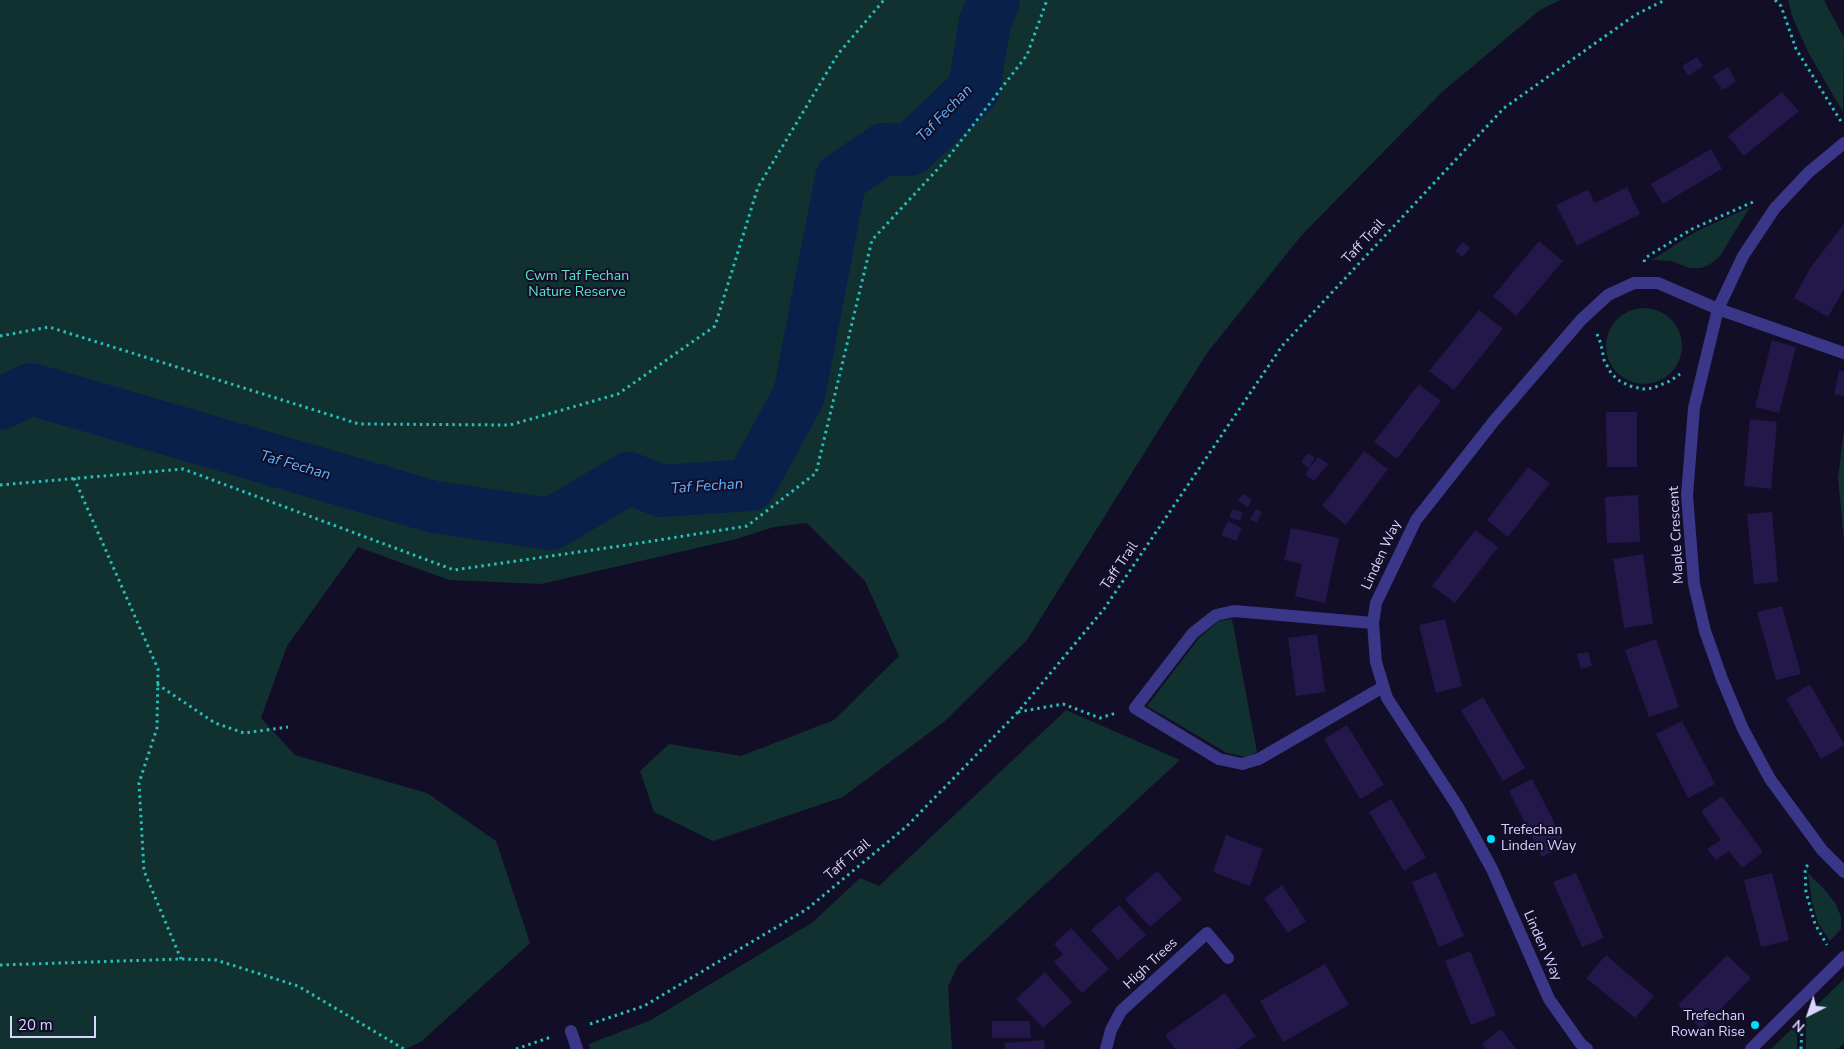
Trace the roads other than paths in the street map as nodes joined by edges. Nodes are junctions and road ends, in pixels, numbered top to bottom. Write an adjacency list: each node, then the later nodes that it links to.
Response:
1 (1844, 143): 2 (street, Maple Crescent)
2 (1718, 309): 3 (street, Linden Way); 4 (street, Linden Way); 6 (street, Maple Crescent)
3 (1844, 353)
4 (1373, 623): 5 (street, Linden Way); 5 (street)
5 (1383, 687): 12 (street, Linden Way)
6 (1844, 872)
7 (1228, 958): 11 (street, High Trees)
8 (1843, 959): 13 (street)
9 (571, 1030): 10 (street)
10 (577, 1049)
11 (1106, 1049)
12 (1587, 1049)
13 (1751, 1049)

